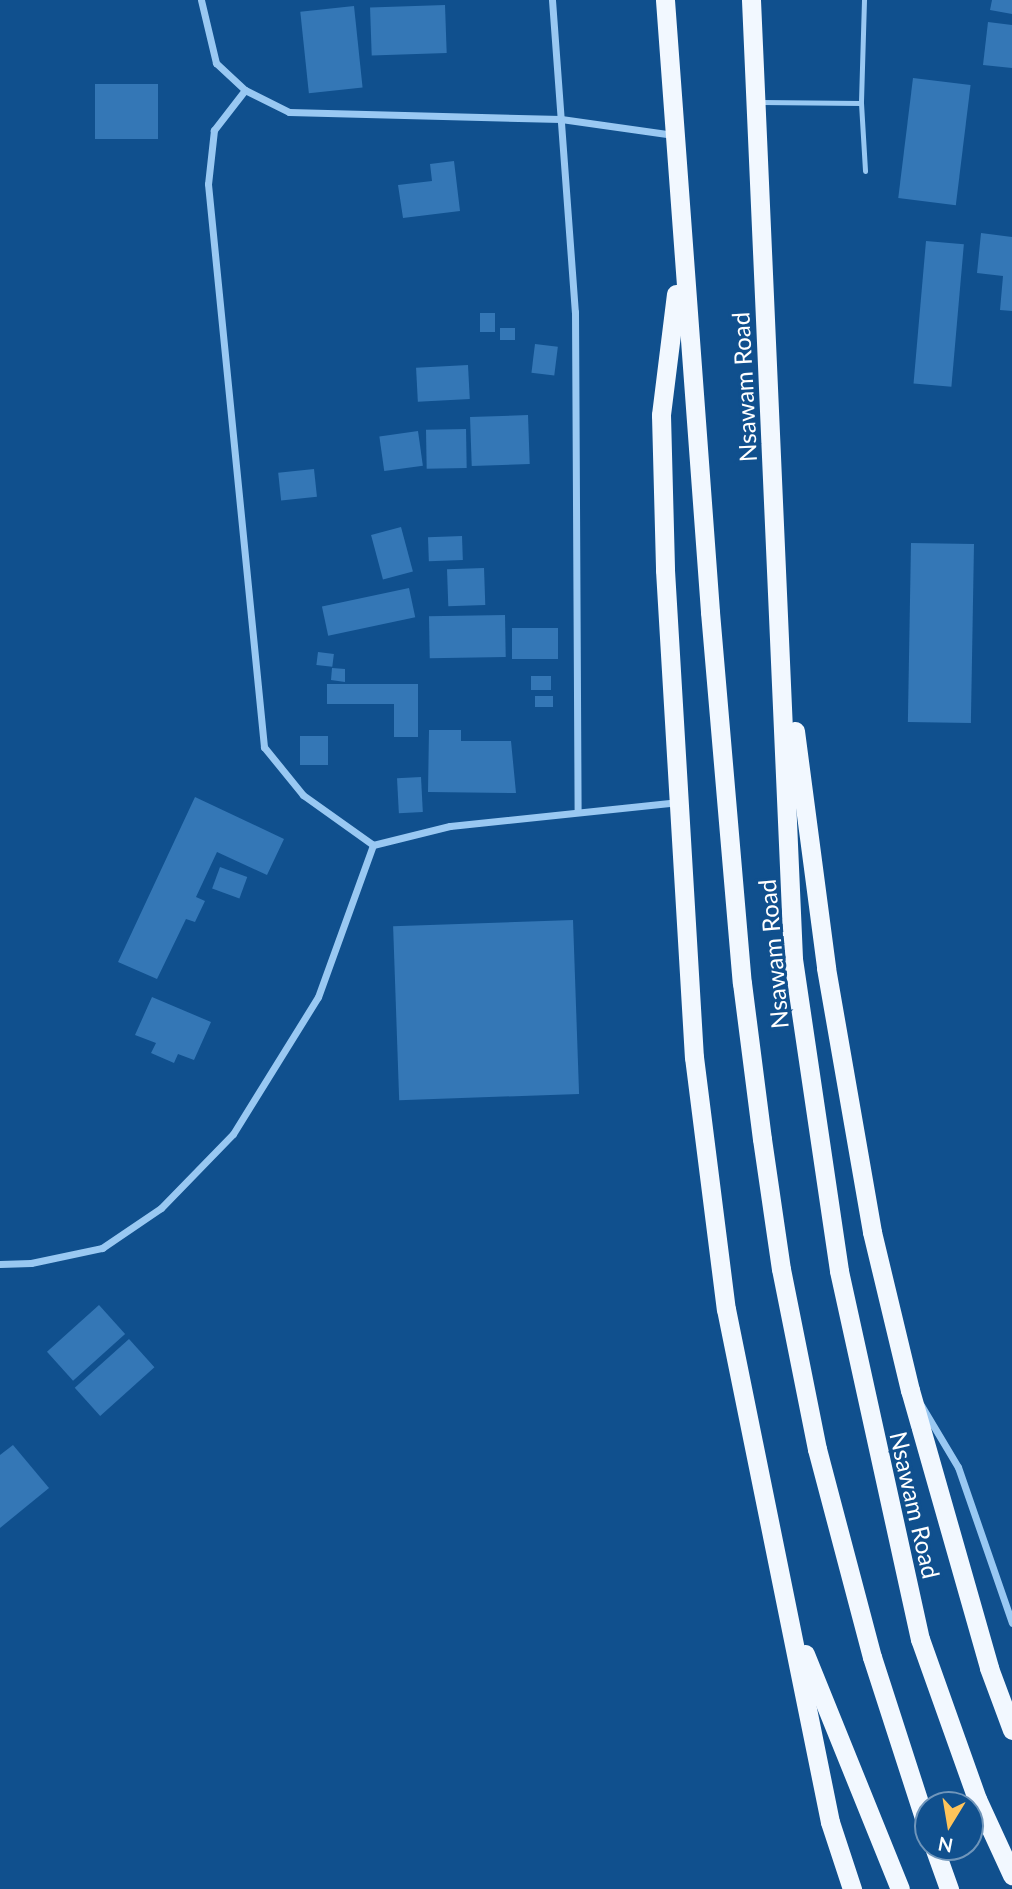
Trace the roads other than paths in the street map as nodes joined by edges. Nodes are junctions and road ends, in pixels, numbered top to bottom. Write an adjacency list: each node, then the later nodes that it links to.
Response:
1 (201, 0): 6 (street)
2 (552, 0): 9 (street)
3 (665, 0): 10 (highway, Nsawam Road)
4 (751, 0): 7 (highway, Nsawam Road)
5 (864, 0): 8 (lane)
6 (245, 90): 9 (street); 16 (street)
7 (755, 102): 8 (lane); 13 (highway, Nsawam Road)
8 (861, 103): 11 (lane)
9 (561, 119): 10 (street); 15 (street)
10 (674, 135): 12 (highway, Nsawam Road)
11 (866, 171)
12 (682, 252): 14 (highway); 22 (highway, Nsawam Road)
13 (779, 602): 18 (highway); 24 (highway, Nsawam Road)
14 (678, 802): 15 (street); 19 (highway)
15 (578, 810): 16 (street)
16 (373, 845): 17 (street)
17 (0, 1264)
18 (910, 1390): 20 (street); 21 (highway)
19 (787, 1611): 25 (highway); 26 (highway)
20 (1012, 1623)
21 (1012, 1730)
22 (915, 1791)
23 (939, 1861): 27 (highway)
24 (1012, 1875)
25 (852, 1889)
26 (900, 1889)
27 (949, 1889)

